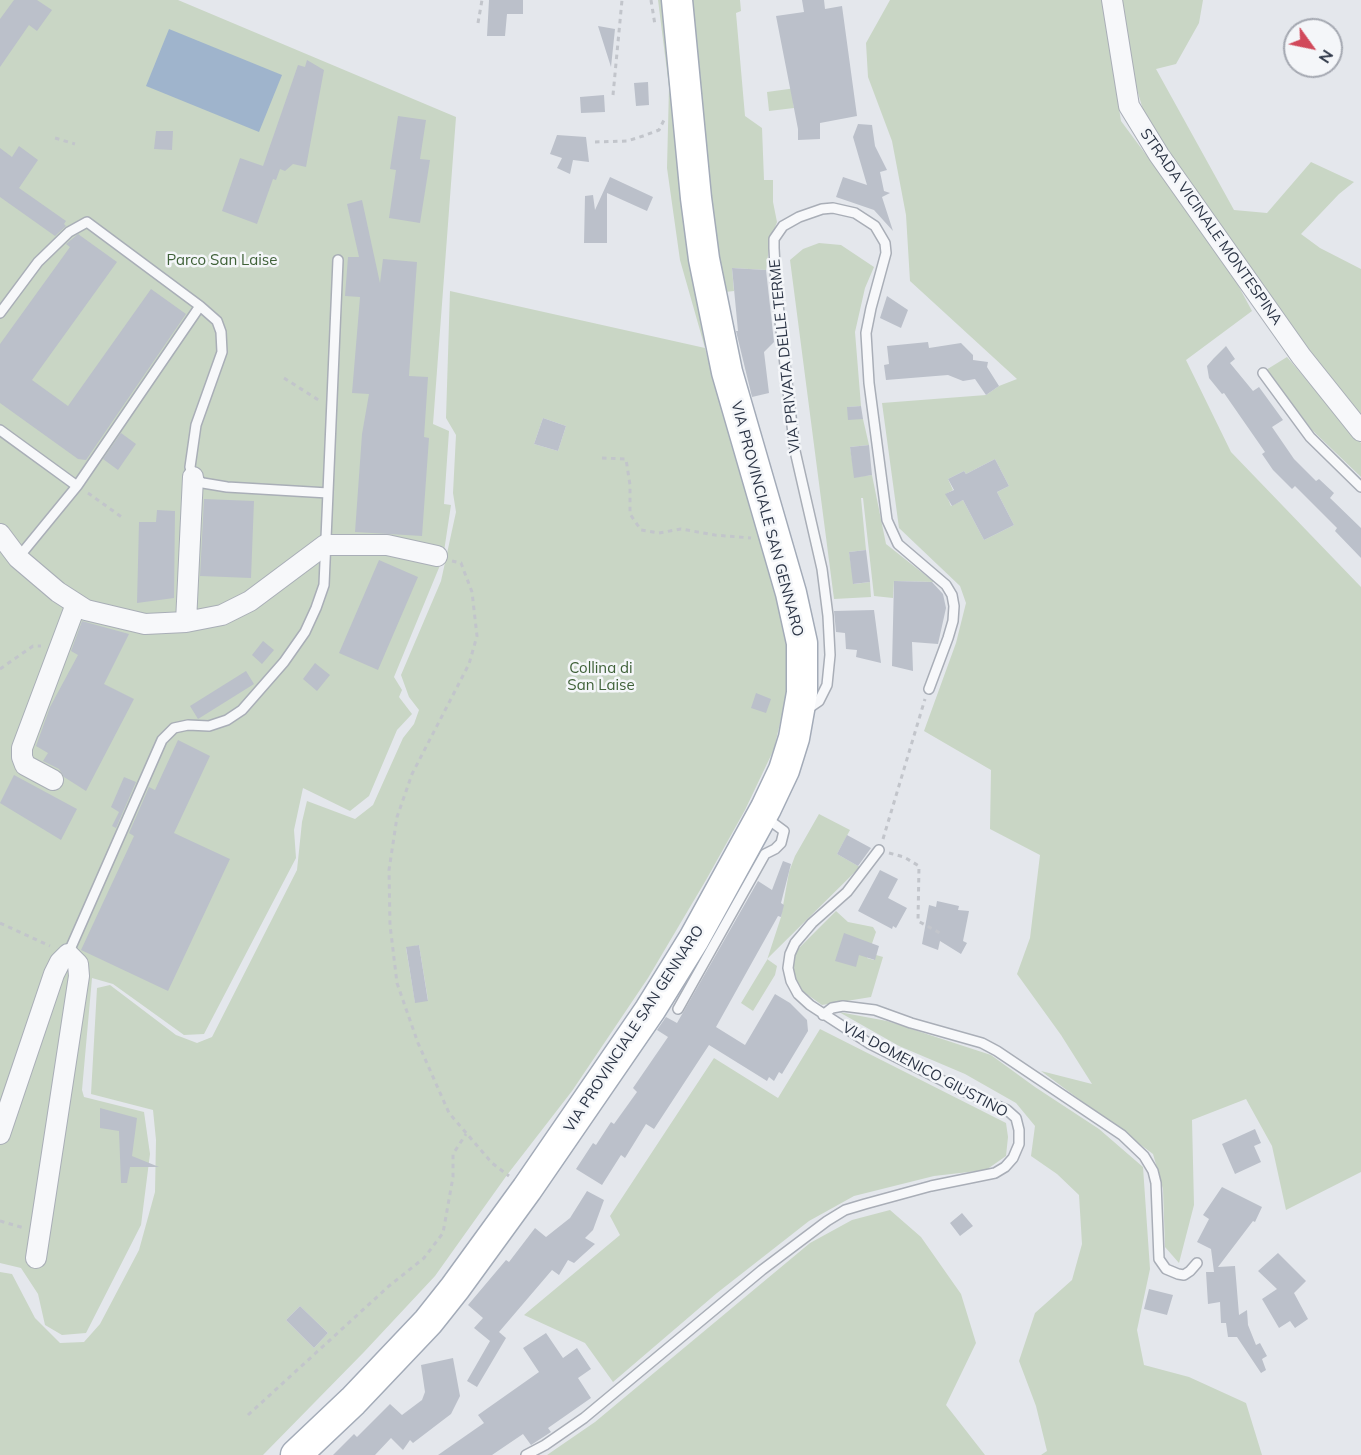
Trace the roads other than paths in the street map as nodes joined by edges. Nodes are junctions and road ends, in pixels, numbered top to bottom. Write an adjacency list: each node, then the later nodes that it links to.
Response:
1 (677, 0): 20 (main road, VIA PROVINCIALE SAN GENNARO)
2 (1112, 0): 8 (street, STRADA VICINALE MONTESPINA)
3 (338, 260): 12 (lane)
4 (200, 306): 5 (lane); 9 (lane); 10 (lane)
5 (0, 313)
6 (1263, 373): 11 (lane)
7 (0, 430): 10 (lane)
8 (1361, 431)
9 (193, 477): 12 (lane); 18 (street)
10 (77, 486): 16 (lane)
11 (1361, 487)
12 (327, 493): 14 (lane)
13 (0, 534): 16 (street)
14 (325, 545): 15 (street); 18 (street); 24 (lane)
15 (437, 556)
16 (18, 558): 17 (street)
17 (76, 604): 18 (street); 21 (street)
18 (186, 622)
19 (929, 688): 20 (lane, VIA PRIVATA DELLE TERME)
20 (799, 714): 22 (main road, VIA PROVINCIALE SAN GENNARO)
21 (53, 780)
22 (762, 815): 25 (lane); 30 (main road, VIA PROVINCIALE SAN GENNARO)
23 (879, 850): 26 (lane, VIA DOMENICO GIUSTINO)
24 (68, 954): 27 (street); 28 (street)
25 (678, 1009)
26 (823, 1015): 29 (lane); 31 (lane, VIA DOMENICO GIUSTINO)
27 (0, 1134)
28 (36, 1258)
29 (1197, 1263)
30 (296, 1455)
31 (526, 1455)

